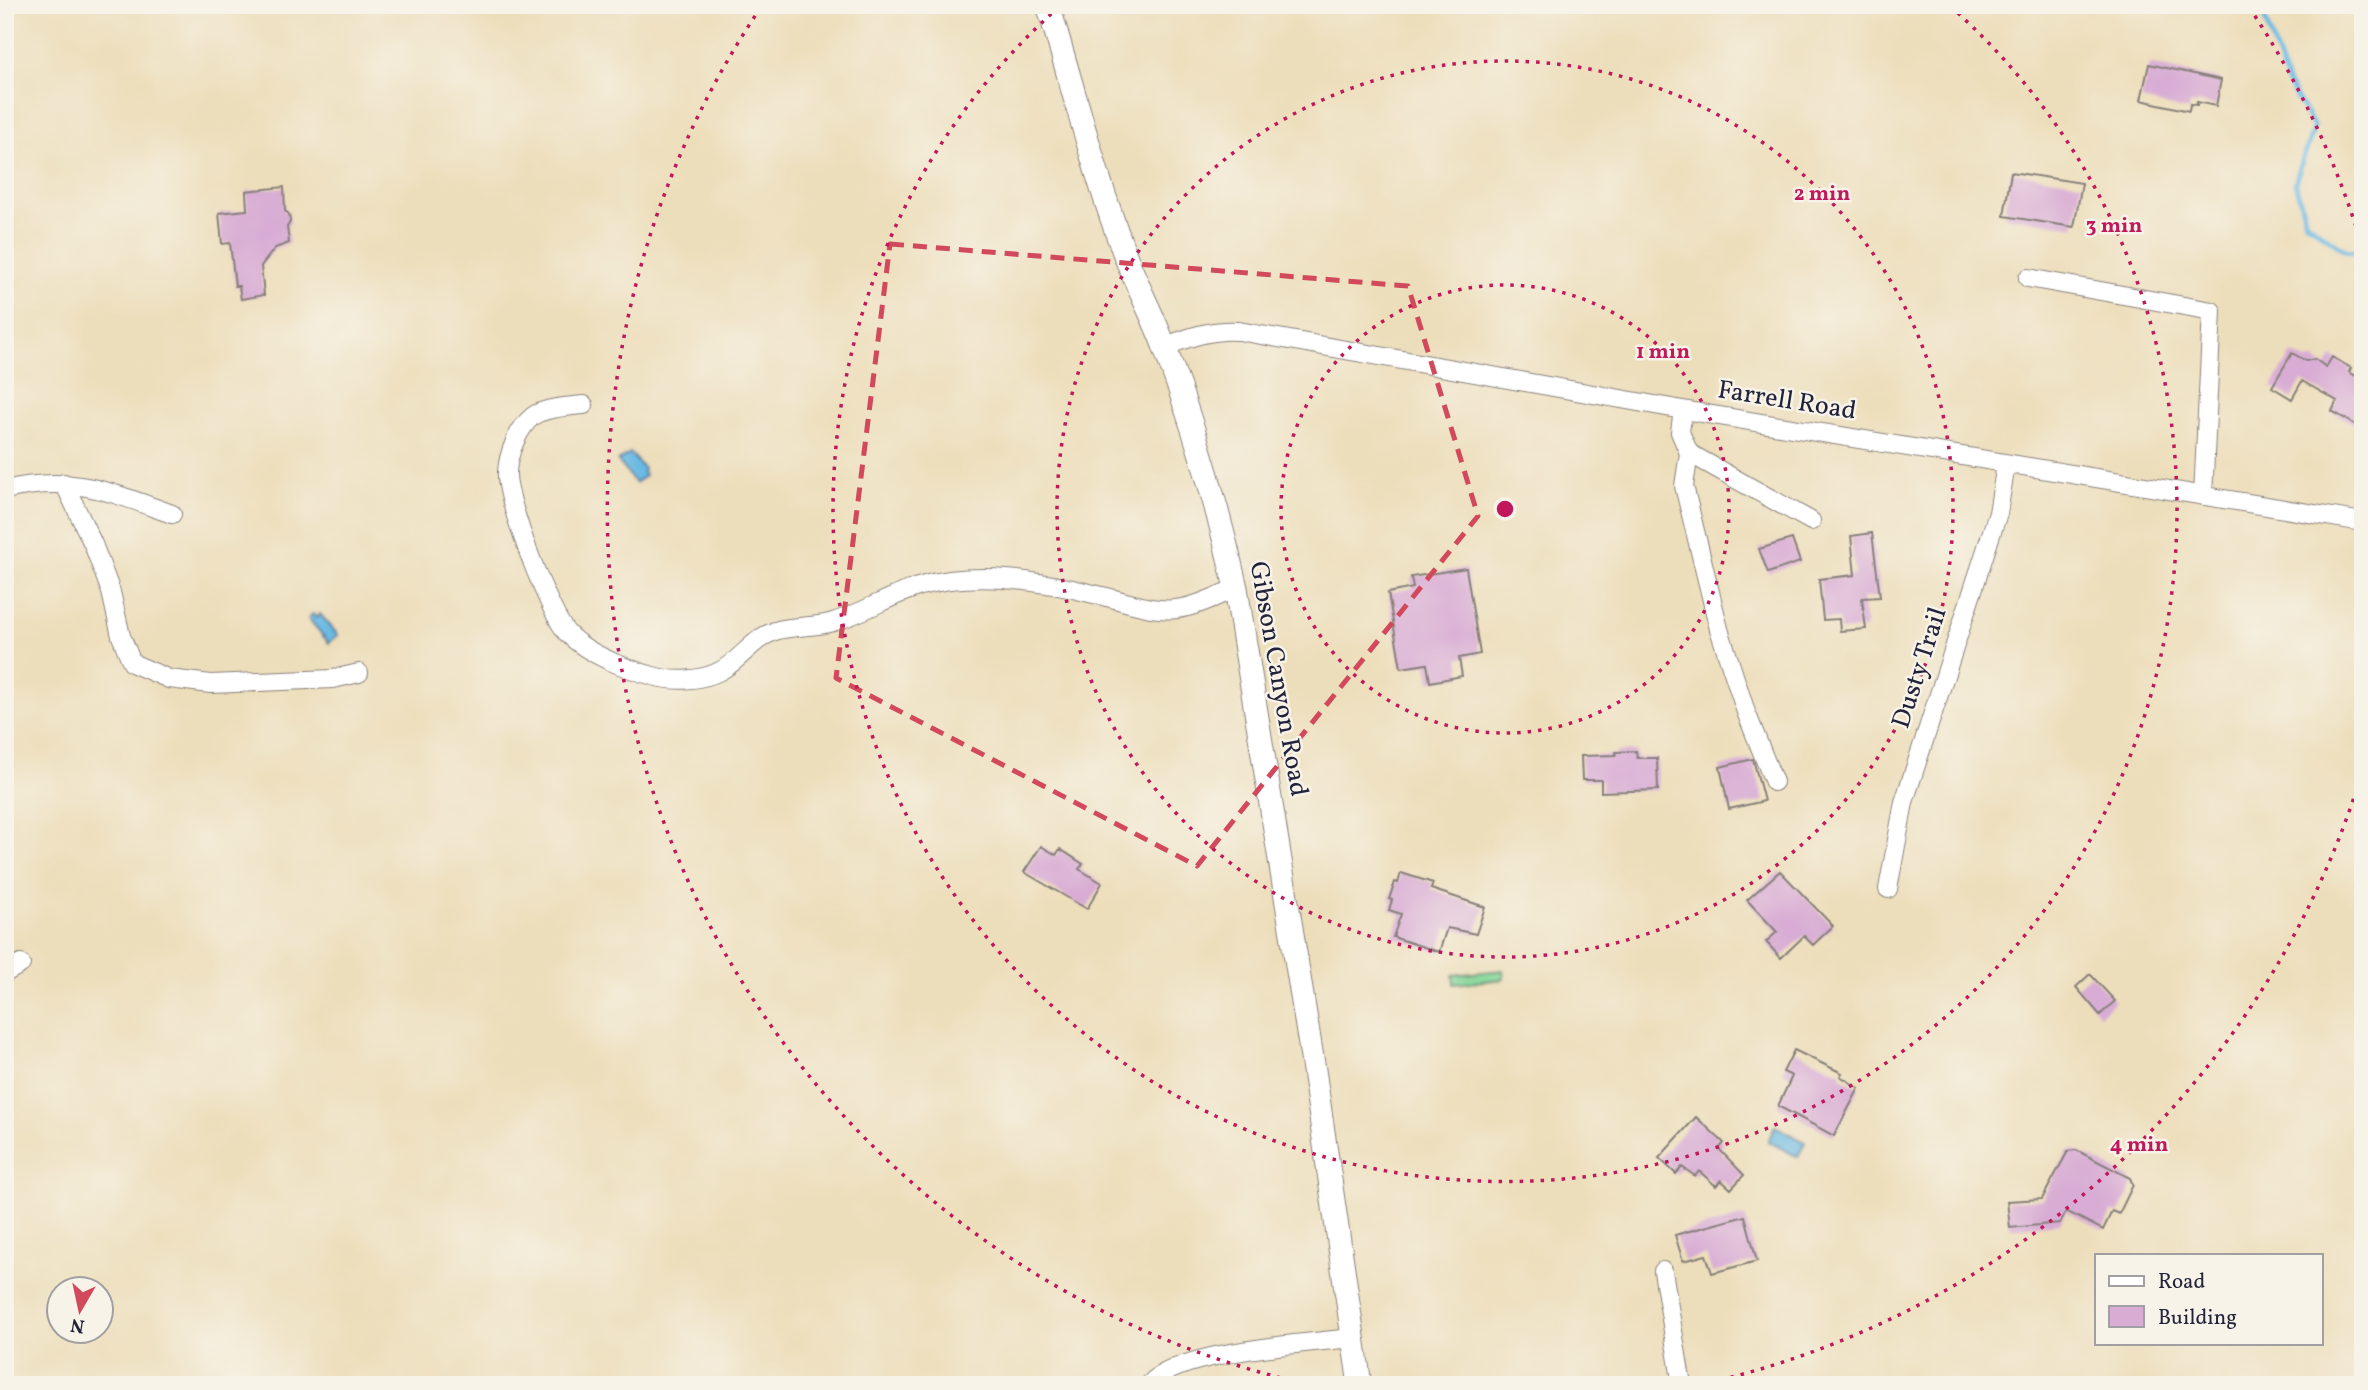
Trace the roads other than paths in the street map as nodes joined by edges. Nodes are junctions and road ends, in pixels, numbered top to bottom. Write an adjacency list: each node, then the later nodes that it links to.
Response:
1 (1048, 5): 3 (main road, Gibson Canyon Road)
2 (2028, 278): 10 (street)
3 (1164, 347): 5 (street, Farrell Road); 14 (main road, Gibson Canyon Road)
4 (584, 405): 14 (street)
5 (1683, 410): 6 (street); 7 (street, Farrell Road)
6 (1689, 453): 12 (street); 16 (street)
7 (2006, 464): 10 (street, Farrell Road); 17 (street, Dusty Trail)
8 (64, 483): 9 (street); 11 (street); 15 (street)
9 (5, 490)
10 (2203, 496): 13 (street, Farrell Road)
11 (172, 514)
12 (1811, 521)
13 (2363, 522)
14 (1236, 588): 21 (main road, Gibson Canyon Road)
15 (359, 673)
16 (1774, 782)
17 (1888, 889)
18 (21, 964): 19 (street)
19 (5, 973)
20 (1663, 1271): 24 (street)
21 (1353, 1338): 22 (street); 23 (main road, Gibson Canyon Road)
22 (1149, 1385)
23 (1360, 1385)
24 (1682, 1385)

